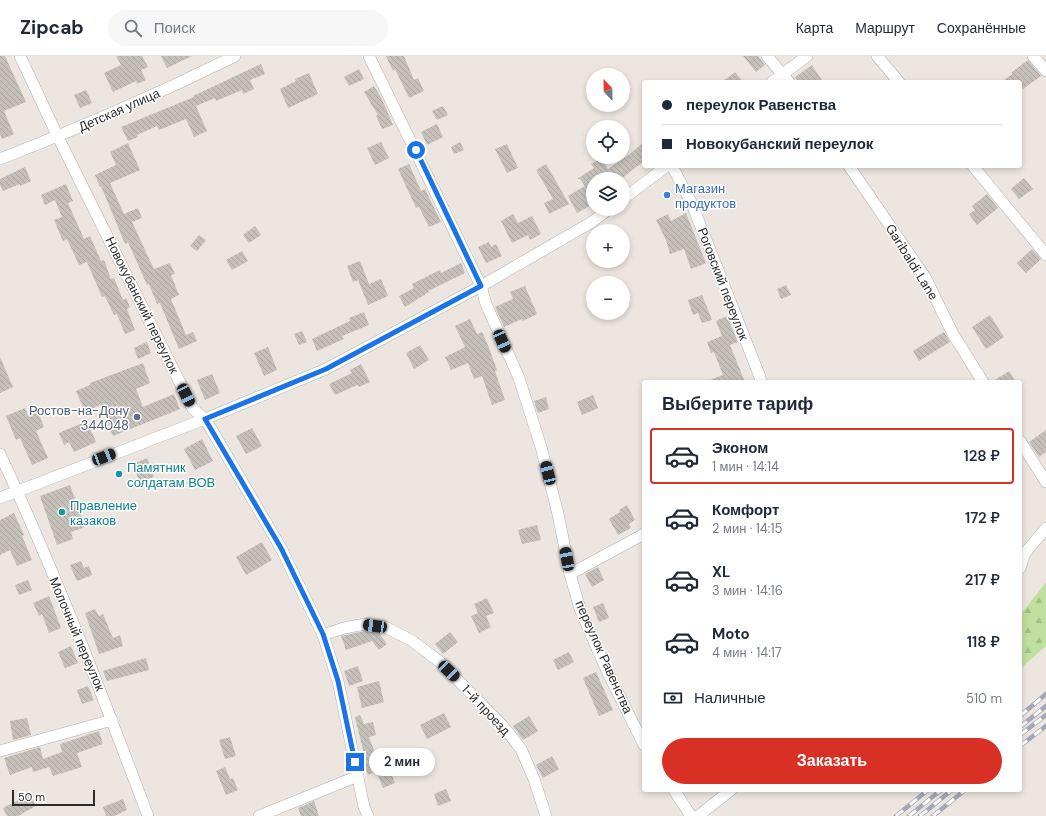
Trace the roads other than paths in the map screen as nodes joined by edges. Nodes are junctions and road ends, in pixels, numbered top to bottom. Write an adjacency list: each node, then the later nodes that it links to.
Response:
1 (20, 56): 11 (street, Новокубанский переулок)
2 (235, 56): 11 (street, Детская улица)
3 (369, 56): 20 (street, переулок Равенства)
4 (767, 56): 9 (street)
5 (807, 56): 9 (street)
6 (877, 56): 10 (street)
7 (1033, 56): 8 (street)
8 (1046, 71)
9 (785, 78)
10 (897, 80)
11 (58, 137): 12 (street, Детская улица); 23 (street, Новокубанский переулок)
12 (0, 159)
13 (664, 168): 17 (street)
14 (673, 168): 21 (street, Роговский переулок)
15 (850, 168): 22 (street, Garibaldi Lane)
16 (975, 168): 19 (street)
17 (630, 194)
18 (600, 216): 20 (street)
19 (1046, 255)
20 (481, 286): 23 (street); 32 (street, переулок Равенства)
21 (761, 380)
22 (982, 380)
23 (205, 419): 27 (street); 33 (street, Новокубанский переулок)
24 (1022, 444): 26 (street)
25 (0, 454): 27 (street, Молочный переулок)
26 (1046, 482)
27 (17, 490): 28 (street); 34 (street, Молочный переулок)
28 (0, 498)
29 (1046, 528): 31 (street)
30 (642, 535): 32 (street)
31 (1022, 560)
32 (570, 574): 35 (street, переулок Равенства)
33 (323, 634): 37 (street, Новокубанский переулок); 43 (street, 1-й проезд)
34 (112, 720): 36 (street); 40 (street, Молочный переулок)
35 (642, 740)
36 (0, 751)
37 (358, 776): 41 (street); 42 (street, Новокубанский переулок)
38 (675, 792): 44 (street)
39 (728, 792): 45 (street)
40 (148, 816)
41 (258, 816)
42 (368, 816)
43 (546, 816)
44 (691, 816)
45 (698, 816)

